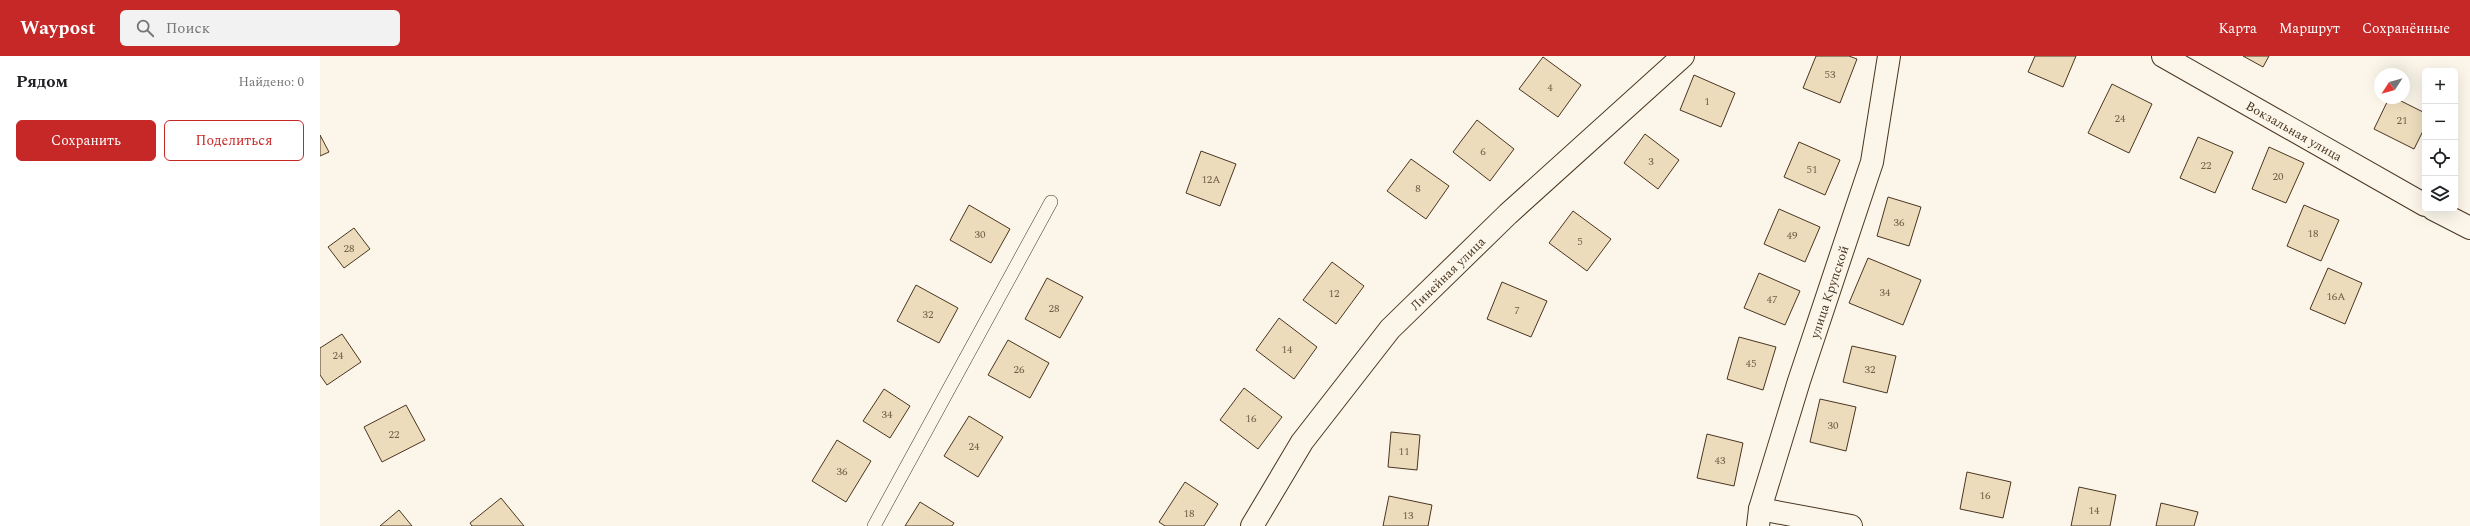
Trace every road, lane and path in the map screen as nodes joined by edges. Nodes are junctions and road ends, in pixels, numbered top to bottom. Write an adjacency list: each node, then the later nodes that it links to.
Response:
1 (1683, 56): 10 (street, Линейная улица)
2 (1889, 56): 8 (street, улица Крупской)
3 (2163, 56): 5 (street, Вокзальная улица)
4 (1051, 202): 9 (lane)
5 (2422, 203)
6 (2439, 212): 7 (street)
7 (2470, 228)
8 (1759, 518): 11 (street)
9 (874, 526)
10 (1252, 526)
11 (1851, 526)

